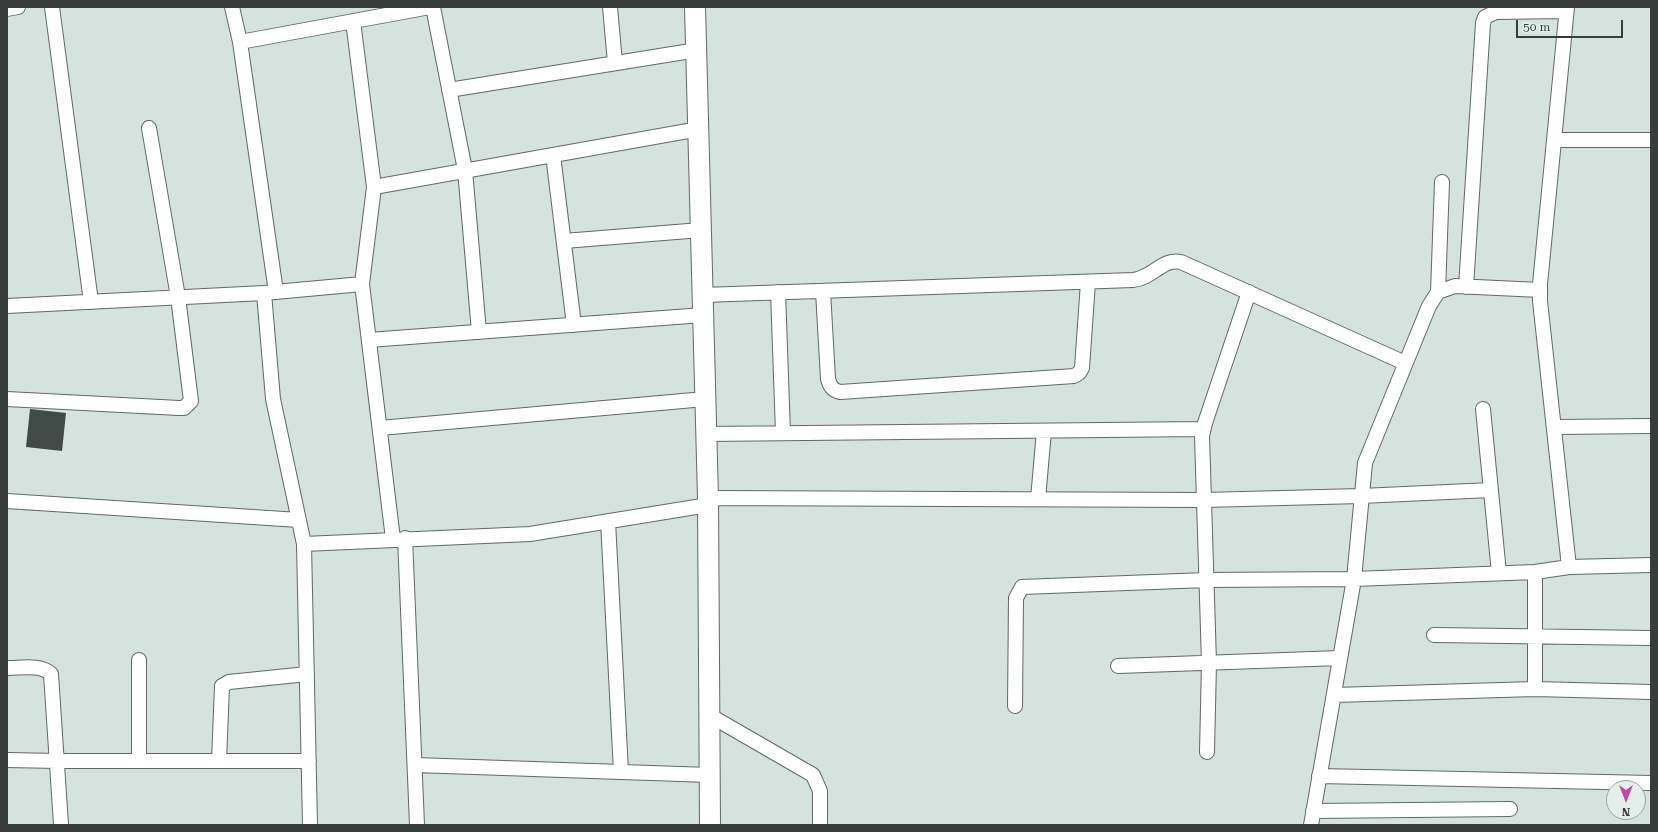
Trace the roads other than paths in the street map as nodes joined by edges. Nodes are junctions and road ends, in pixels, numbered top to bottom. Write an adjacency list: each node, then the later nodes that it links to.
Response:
1 (18, 7): 7 (street)
2 (52, 7): 35 (street)
3 (232, 7): 10 (street)
4 (431, 7): 9 (street); 13 (street)
5 (610, 7): 12 (street)
6 (695, 7): 11 (street)
7 (7, 9)
8 (1567, 9): 16 (street); 26 (street)
9 (353, 21): 10 (street); 21 (street)
10 (240, 42): 29 (street)
11 (697, 50): 12 (street); 15 (street)
12 (616, 63): 13 (street)
13 (449, 90): 19 (street)
14 (149, 128): 34 (street)
15 (699, 129): 18 (street); 22 (street)
16 (1554, 140): 17 (street); 27 (street)
17 (1651, 140)
18 (553, 155): 19 (street); 23 (street)
19 (465, 170): 21 (street); 39 (street)
20 (1442, 182): 32 (street)
21 (374, 187): 25 (street)
22 (701, 230): 23 (street); 33 (street)
23 (564, 241): 38 (street)
24 (1088, 282): 28 (street); 28 (street); 31 (street)
25 (362, 284): 29 (street); 40 (street)
26 (1466, 287): 27 (street); 32 (street)
27 (1540, 290): 46 (street)
28 (823, 291): 30 (street)
29 (270, 292): 34 (street); 58 (street)
30 (778, 292): 33 (street); 50 (street)
31 (1249, 292): 41 (street); 48 (street)
32 (1438, 292): 41 (street)
33 (703, 295): 37 (street)
34 (178, 297): 35 (street); 42 (street)
35 (90, 302): 36 (street)
36 (7, 306)
37 (703, 315): 38 (street); 43 (street)
38 (574, 325): 39 (street)
39 (479, 332): 40 (street)
40 (369, 340): 47 (street)
41 (1405, 363): 53 (street)
42 (7, 399)
43 (705, 399): 47 (street); 51 (street)
44 (1483, 409): 52 (street)
45 (1651, 426): 46 (street)
46 (1554, 427): 63 (street)
47 (380, 428): 60 (street)
48 (1203, 429): 49 (street); 56 (street)
49 (1044, 431): 50 (street); 54 (street)
50 (783, 433): 51 (street)
51 (706, 434): 57 (street)
52 (1491, 490): 53 (street); 65 (street)
53 (1361, 496): 56 (street); 66 (street)
54 (1038, 499): 56 (street); 57 (street)
55 (7, 500): 58 (street)
56 (1204, 500): 67 (street)
57 (708, 501): 59 (street); 81 (street)
58 (299, 520): 61 (street)
59 (608, 521): 60 (street); 89 (street)
60 (399, 539): 61 (street); 88 (street)
61 (304, 544): 76 (street)
62 (1651, 565): 63 (street)
63 (1569, 567): 64 (street)
64 (1535, 572): 65 (street); 69 (street)
65 (1499, 573): 66 (street)
66 (1354, 579): 67 (street); 71 (street)
67 (1206, 580): 73 (street); 80 (street)
68 (1434, 635): 69 (street)
69 (1535, 637): 70 (street); 77 (street)
70 (1651, 638)
71 (1340, 658): 73 (street); 79 (street)
72 (139, 660): 85 (street)
73 (1209, 663): 74 (street); 82 (street)
74 (1118, 666)
75 (7, 668): 84 (street)
76 (307, 674): 86 (street); 87 (street)
77 (1535, 689): 78 (street); 79 (street)
78 (1651, 692)
79 (1334, 695): 91 (street)
80 (1015, 706)
81 (709, 715): 90 (street); 99 (street)
82 (1207, 752)
83 (7, 760): 84 (street)
84 (58, 761): 85 (street); 95 (street)
85 (138, 761): 86 (street)
86 (219, 761): 87 (street)
87 (309, 761): 96 (street)
88 (415, 765): 89 (street); 97 (street)
89 (621, 772): 90 (street)
90 (710, 775): 98 (street)
91 (1319, 776): 92 (street); 94 (street)
92 (1651, 783)
93 (1510, 809): 94 (street)
94 (1313, 811): 100 (street)
95 (62, 825)
96 (310, 825)
97 (417, 825)
98 (710, 825)
99 (820, 825)
100 (1311, 825)

